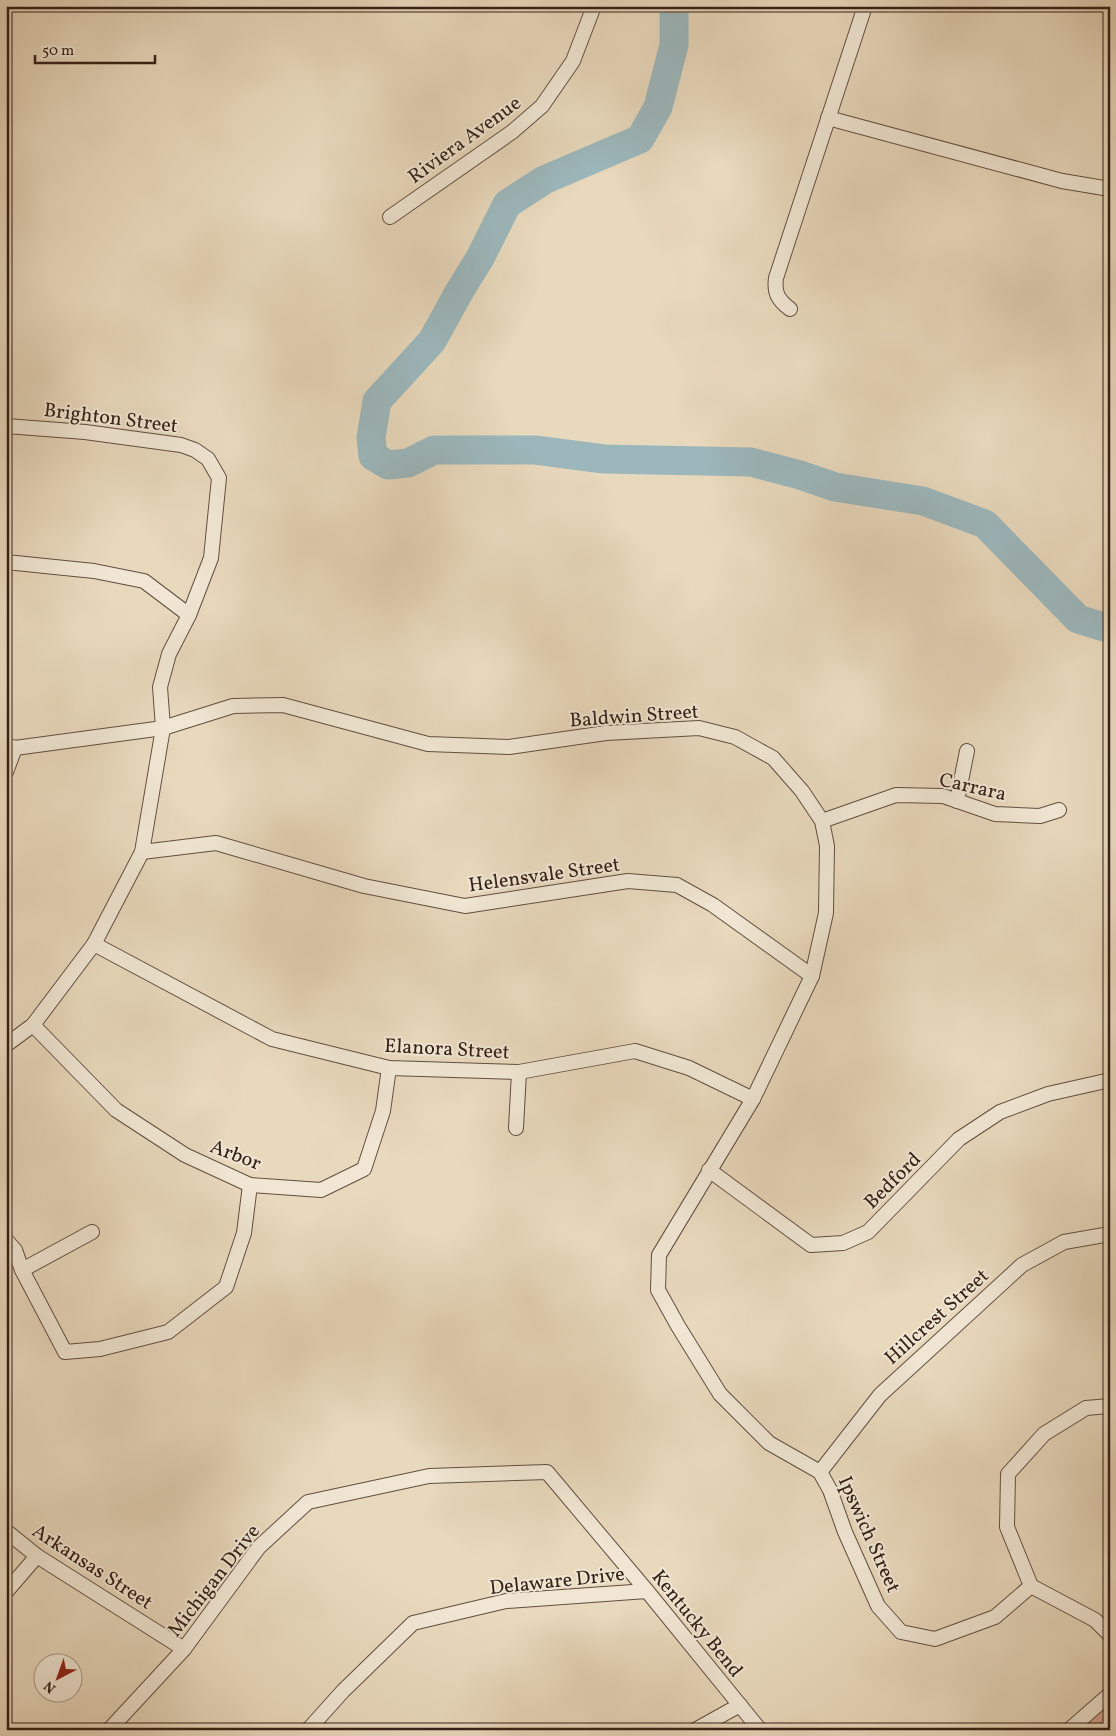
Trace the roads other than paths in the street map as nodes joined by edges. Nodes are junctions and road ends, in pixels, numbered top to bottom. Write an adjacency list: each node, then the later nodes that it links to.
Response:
1 (594, 6): 5 (street, Riviera Avenue)
2 (865, 6): 3 (street)
3 (828, 118): 4 (street); 6 (street)
4 (1110, 189)
5 (390, 216)
6 (790, 309)
7 (6, 426): 9 (street, Brighton Street)
8 (6, 562): 9 (street)
9 (189, 615): 10 (street)
10 (163, 728): 11 (street, Baldwin Street); 16 (street, Baldwin Street); 17 (street)
11 (10, 746): 13 (street)
12 (967, 752): 14 (street)
13 (6, 772)
14 (957, 801): 15 (street, Carrara); 16 (street, Carrara)
15 (1058, 810)
16 (822, 821): 19 (street, Baldwin Street)
17 (142, 852): 18 (street); 19 (street, Helensvale Street)
18 (94, 944): 20 (street); 22 (street, Elanora Street)
19 (812, 976): 25 (street, Baldwin Street)
20 (32, 1025): 21 (street); 28 (street, Arbor)
21 (6, 1045)
22 (389, 1068): 23 (street, Elanora Street); 28 (street, Arbor)
23 (519, 1072): 25 (street, Elanora Street); 26 (street)
24 (1110, 1080): 27 (street, Bedford)
25 (752, 1099): 27 (street, Baldwin Street)
26 (516, 1128)
27 (710, 1170): 35 (street, Ipswich Street)
28 (250, 1185): 32 (street)
29 (92, 1232): 32 (street)
30 (1110, 1234): 35 (street, Hillcrest Street)
31 (6, 1240): 32 (street)
32 (22, 1270)
33 (1110, 1406): 38 (street)
34 (547, 1472): 39 (street, Kentucky Bend); 42 (street, Michigan Drive)
35 (820, 1472): 38 (street, Ipswich Street)
36 (6, 1531): 37 (street, Arkansas Street)
37 (37, 1556): 40 (street); 42 (street, Arkansas Street)
38 (1032, 1586): 41 (street)
39 (647, 1591): 44 (street, Kentucky Bend); 46 (street, Delaware Drive)
40 (6, 1592)
41 (1110, 1635)
42 (184, 1649): 45 (street, Michigan Drive)
43 (1110, 1694): 49 (street)
44 (740, 1705): 47 (street); 48 (street, Kentucky Bend)
45 (109, 1730)
46 (308, 1730)
47 (695, 1730)
48 (760, 1730)
49 (1069, 1730)

